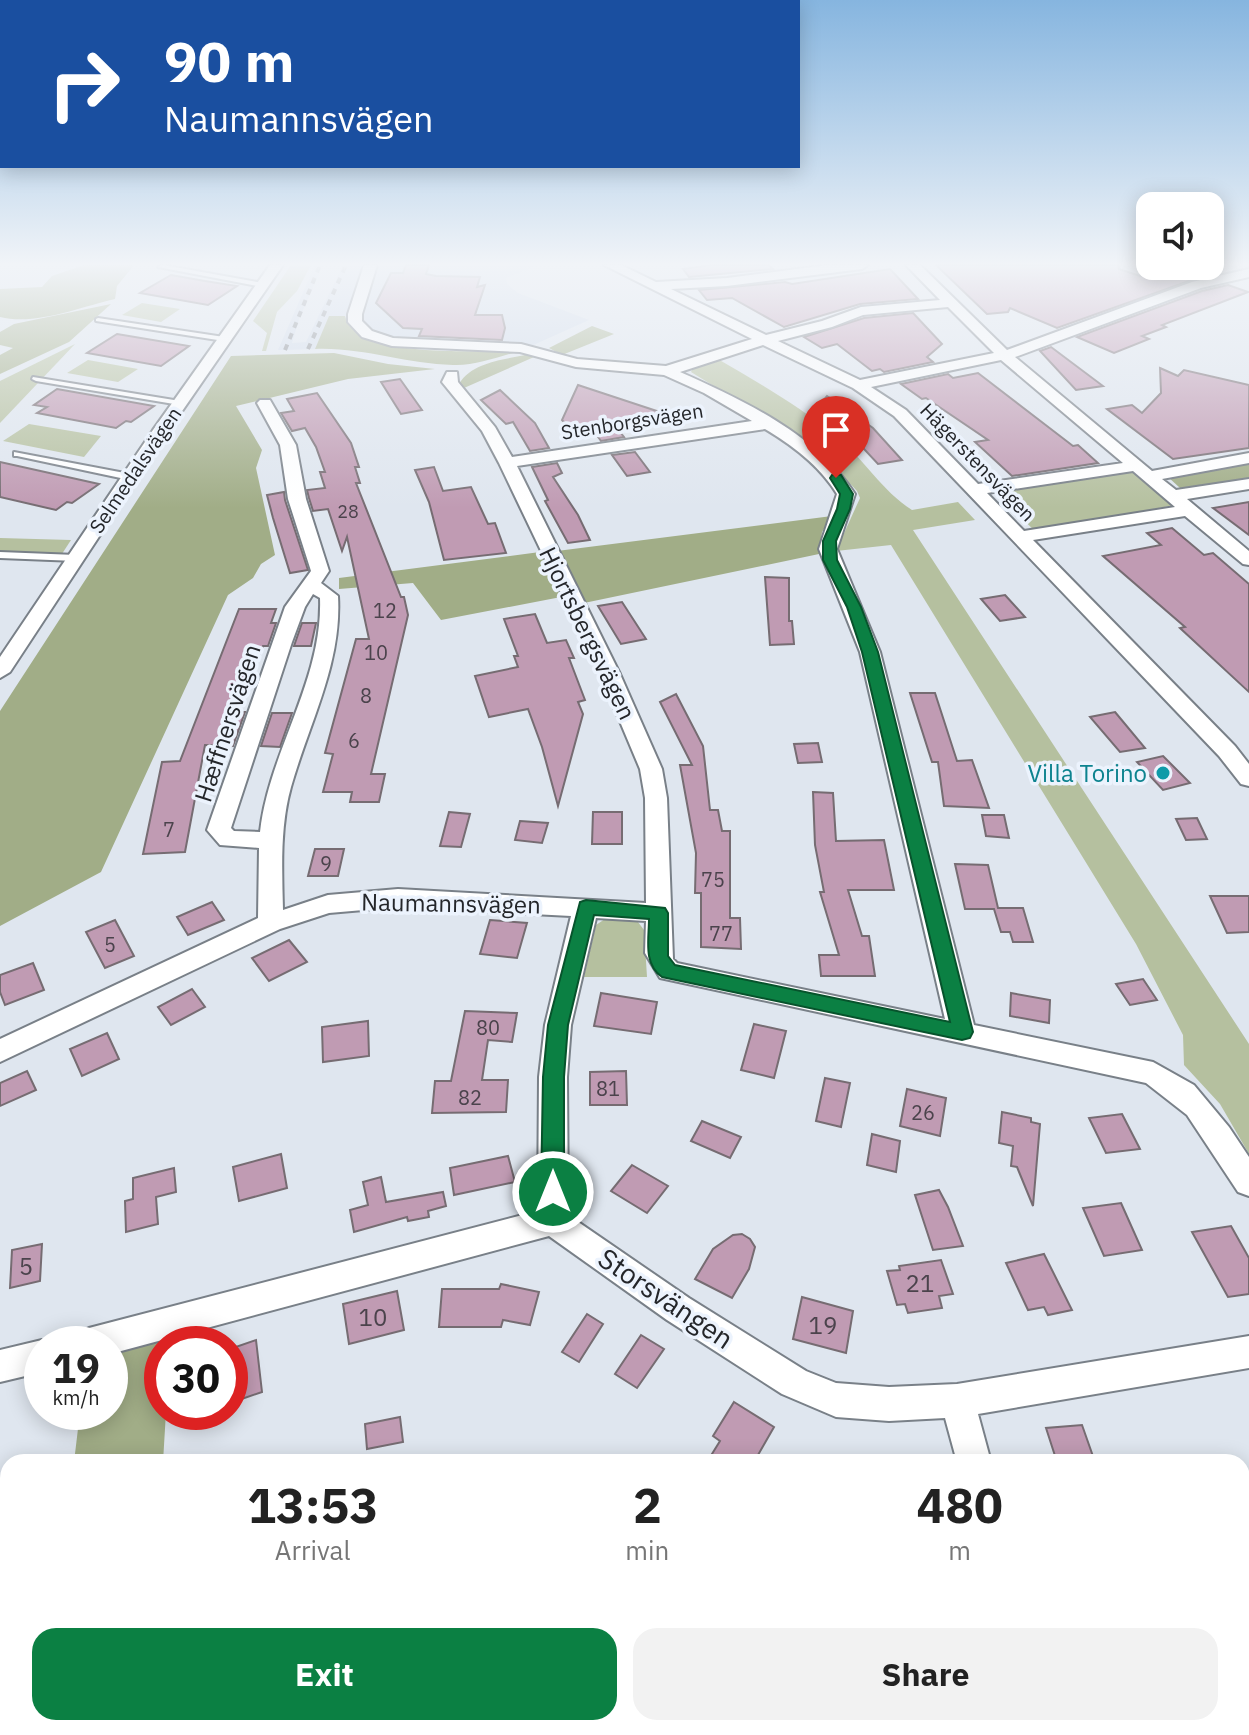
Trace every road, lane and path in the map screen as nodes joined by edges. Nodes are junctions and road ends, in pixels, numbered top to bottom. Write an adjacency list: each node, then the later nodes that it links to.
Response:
1 (219, 346): 12 (street, Selmedalsvägen)
2 (464, 346): 8 (street)
3 (745, 346): 8 (street)
4 (776, 346): 11 (street, Hägerstensvägen)
5 (995, 346): 7 (street)
6 (1032, 346): 7 (street)
7 (1005, 356): 11 (street); 18 (street)
8 (667, 371): 14 (street)
9 (452, 375): 17 (street, Hjortsbergsvägen)
10 (36, 379): 12 (lane)
11 (858, 385): 21 (street, Hägerstensvägen)
12 (180, 403): 19 (street, Selmedalsvägen)
13 (265, 403): 28 (street, Hæffnersvägen)
14 (764, 424): 17 (street, Stenborgsvägen); 36 (street)
15 (17, 454): 19 (lane)
16 (1249, 458): 18 (street)
17 (507, 463): 34 (street, Hjortsbergsvägen)
18 (1143, 471): 21 (street); 22 (street)
19 (130, 477): 26 (street, Selmedalsvägen)
20 (1249, 484): 22 (street)
21 (977, 489): 24 (street, Hägerstensvägen)
22 (1174, 496): 23 (street)
23 (1188, 510): 24 (street); 27 (street)
24 (1020, 537): 31 (street, Hägerstensvägen)
25 (0, 555): 26 (lane, Selmedalsvägen)
26 (76, 558): 29 (street, Selmedalsvägen)
27 (1249, 560)
28 (311, 584): 32 (street); 32 (street, Hæffnersvägen)
29 (6, 652): 30 (street, Selmedalsvägen)
30 (0, 672)
31 (1249, 779)
32 (271, 840): 35 (street)
33 (586, 907): 34 (street, Naumannsvägen); 35 (street, Naumannsvägen); 39 (street)
34 (659, 913): 36 (street)
35 (271, 923): 37 (street, Naumannsvägen)
36 (962, 1032): 38 (street)
37 (0, 1051)
38 (1249, 1183)
39 (553, 1221): 40 (street); 44 (street, Storsvängen)
40 (128, 1334)
41 (1249, 1352): 44 (street, Storsvängen)
42 (24, 1360): 43 (street)
43 (0, 1366)
44 (957, 1401): 45 (street)
45 (972, 1454)

